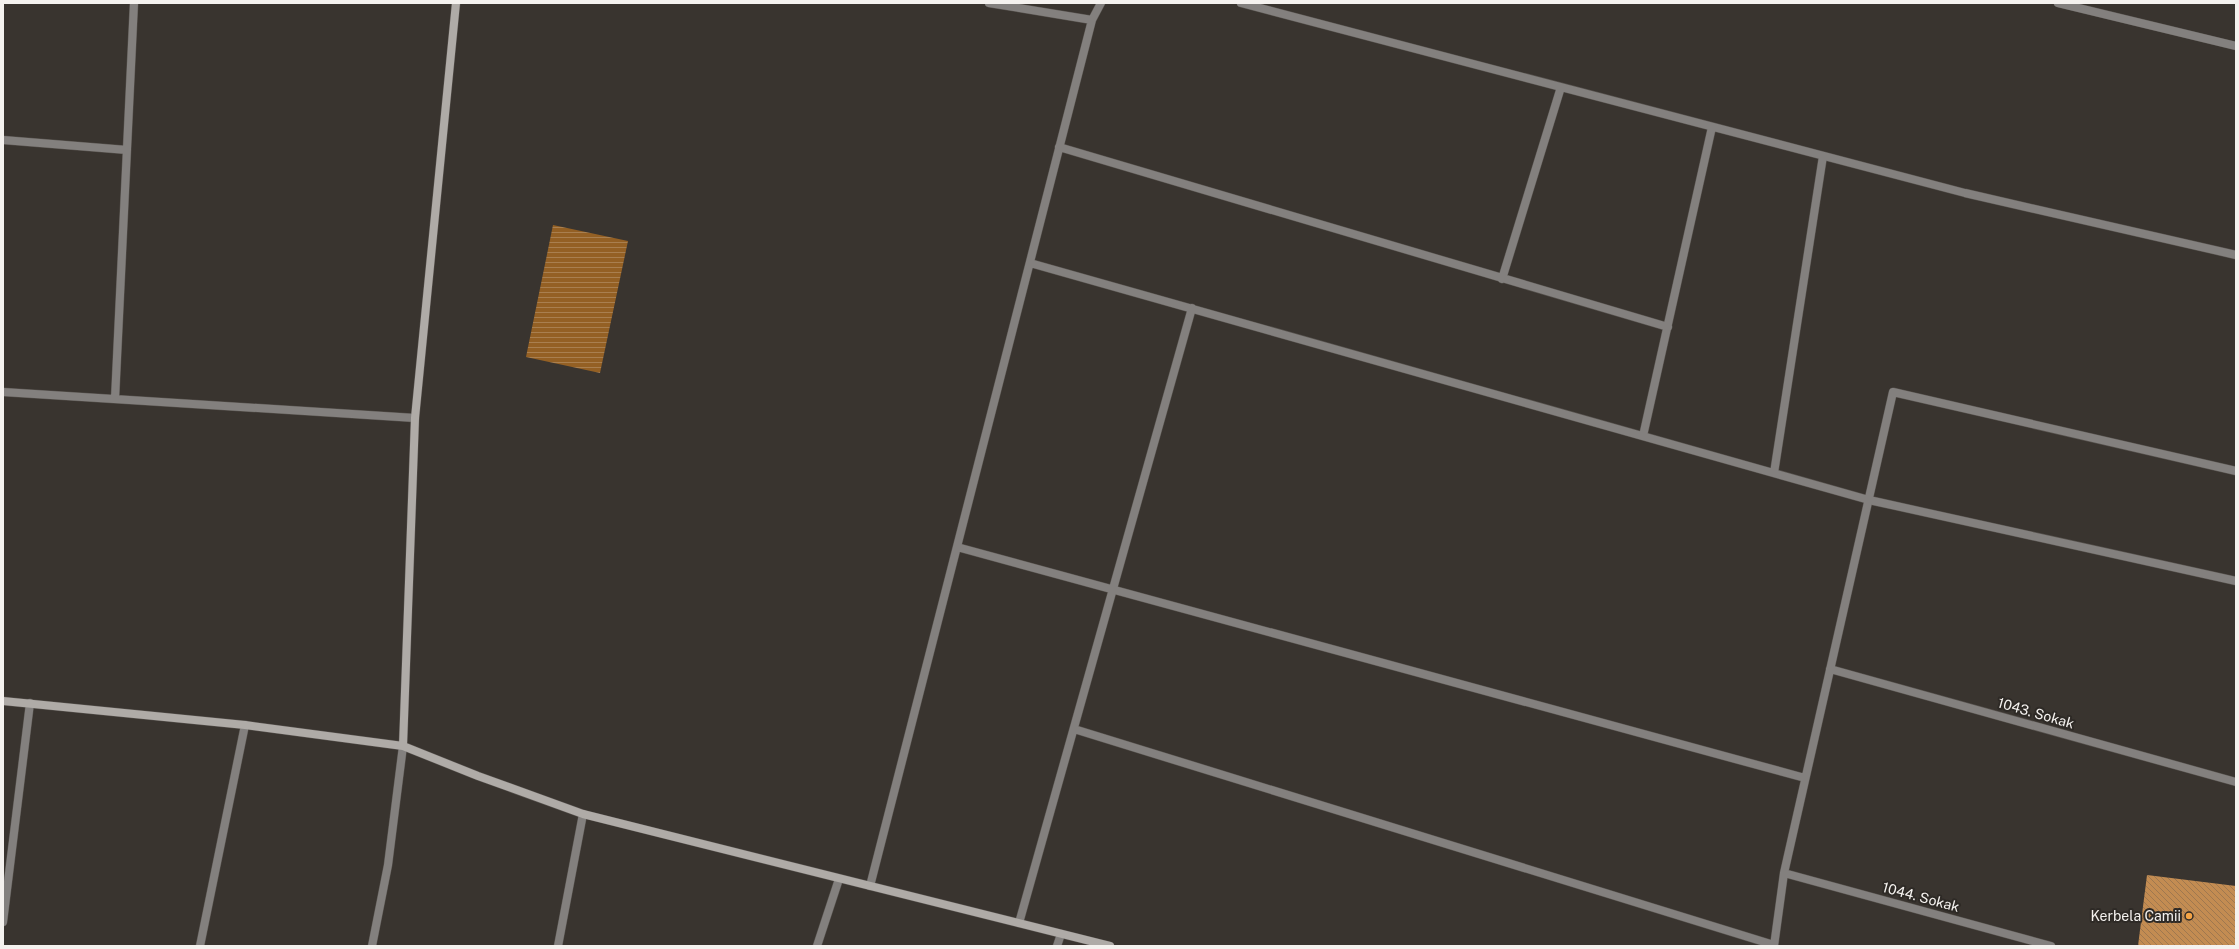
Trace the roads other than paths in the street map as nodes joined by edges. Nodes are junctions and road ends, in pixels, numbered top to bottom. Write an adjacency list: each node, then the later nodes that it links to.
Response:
1 (134, 3): 14 (street)
2 (456, 3): 23 (main road)
3 (989, 3): 8 (street)
4 (1101, 3): 8 (street)
5 (1242, 3): 10 (street)
6 (2058, 3): 7 (street)
7 (2070, 4): 9 (street)
8 (1092, 20): 13 (street)
9 (2236, 46)
10 (1561, 87): 11 (street); 18 (street)
11 (1712, 127): 15 (street); 20 (street)
12 (3, 140): 14 (street)
13 (1059, 147): 17 (street); 18 (street)
14 (127, 150): 22 (street)
15 (1823, 156): 16 (street); 26 (street)
16 (2236, 255)
17 (1030, 263): 19 (street); 28 (street)
18 (1502, 279): 20 (street)
19 (1192, 308): 24 (street); 30 (street)
20 (1668, 326): 24 (street)
21 (3, 392): 22 (street)
22 (115, 399): 23 (street)
23 (415, 418): 36 (main road)
24 (1643, 436): 26 (street)
25 (2236, 471): 27 (street)
26 (1774, 472): 27 (street)
27 (1869, 500): 29 (street); 31 (street)
28 (957, 547): 30 (street); 42 (street)
29 (2236, 581)
30 (1113, 590): 35 (street); 37 (street)
31 (1830, 669): 37 (street); 38 (street, 1043. Sokak)
32 (3, 700): 33 (main road)
33 (30, 703): 34 (main road); 43 (street)
34 (245, 725): 36 (main road); 47 (street)
35 (1074, 729): 44 (street); 46 (street)
36 (404, 746): 39 (main road); 48 (street)
37 (1805, 778): 40 (street)
38 (2236, 782)
39 (583, 814): 41 (main road); 49 (street)
40 (1784, 873): 46 (street); 53 (street, 1044. Sokak)
41 (839, 879): 42 (main road); 50 (street)
42 (870, 886): 44 (main road)
43 (3, 922)
44 (1019, 923): 45 (main road)
45 (1061, 934): 51 (street); 52 (main road)
46 (1774, 945)
47 (200, 946)
48 (372, 946)
49 (558, 946)
50 (817, 946)
51 (1058, 946)
52 (1110, 946)
53 (2051, 946)

